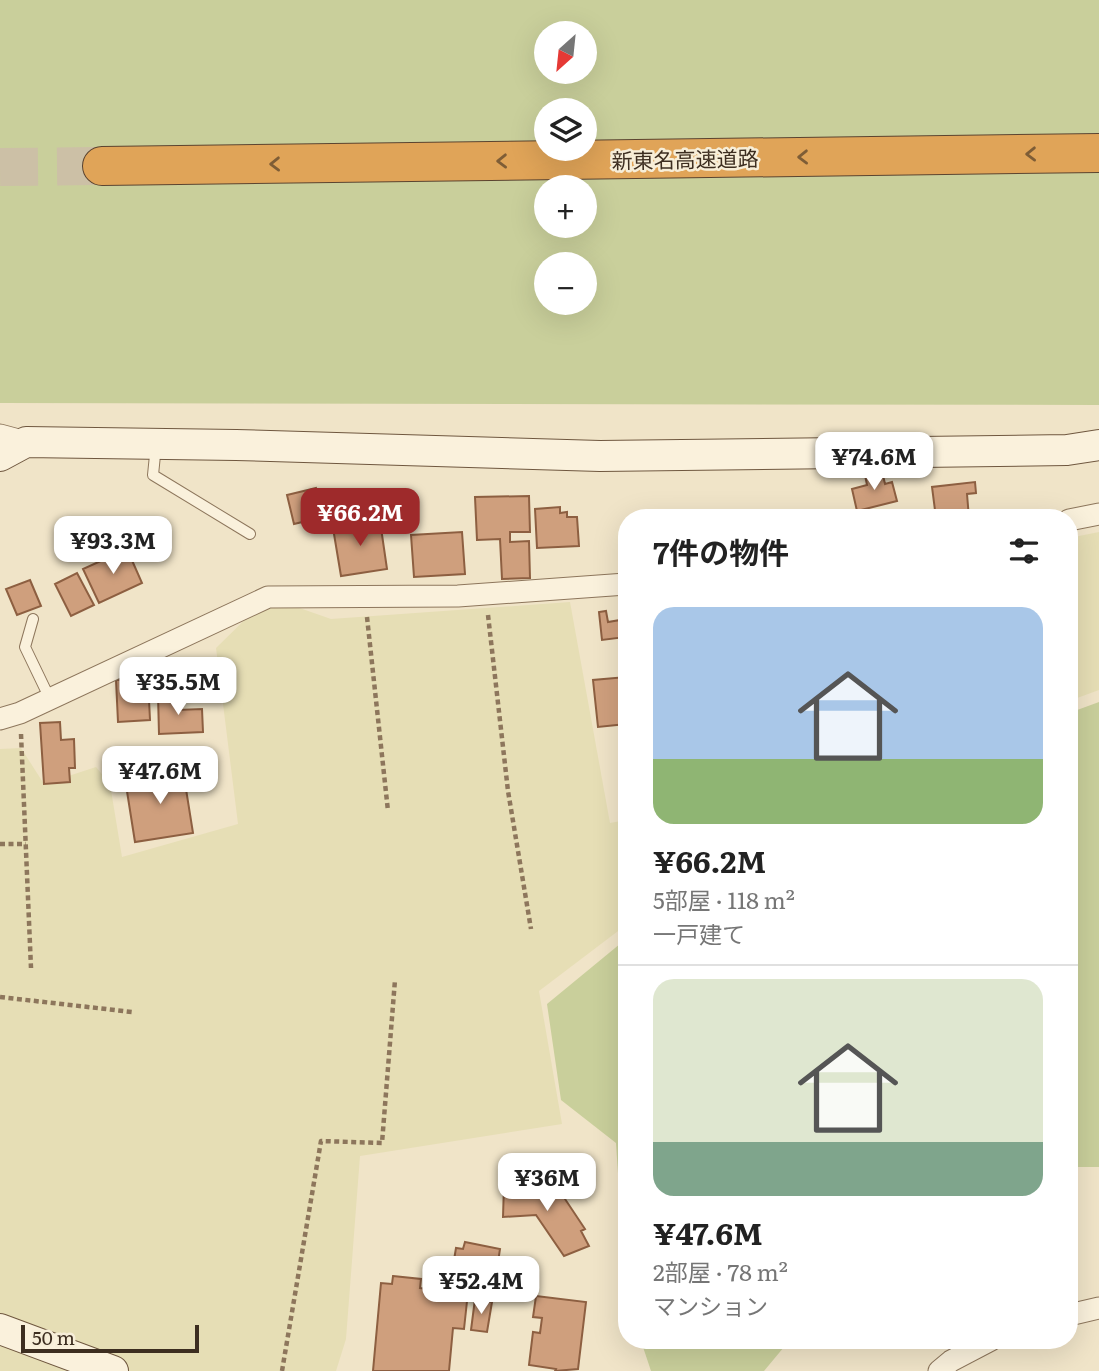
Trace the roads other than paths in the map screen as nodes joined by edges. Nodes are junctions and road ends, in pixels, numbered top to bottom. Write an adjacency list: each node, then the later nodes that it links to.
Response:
1 (1099, 153): 2 (highway, 新東名高速道路, one-way to 2)
2 (103, 166)
3 (156, 443): 4 (street); 5 (street); 8 (lane)
4 (9, 444)
5 (1099, 445)
6 (1099, 514): 7 (street)
7 (1078, 518)
8 (250, 534)
9 (618, 585): 11 (street)
10 (33, 619): 11 (lane)
11 (50, 699): 12 (street)
12 (10, 716)
13 (1099, 1308): 14 (street)
14 (1078, 1313)
15 (0, 1329): 17 (street)
16 (974, 1349): 18 (street)
17 (113, 1371)
18 (939, 1371)

